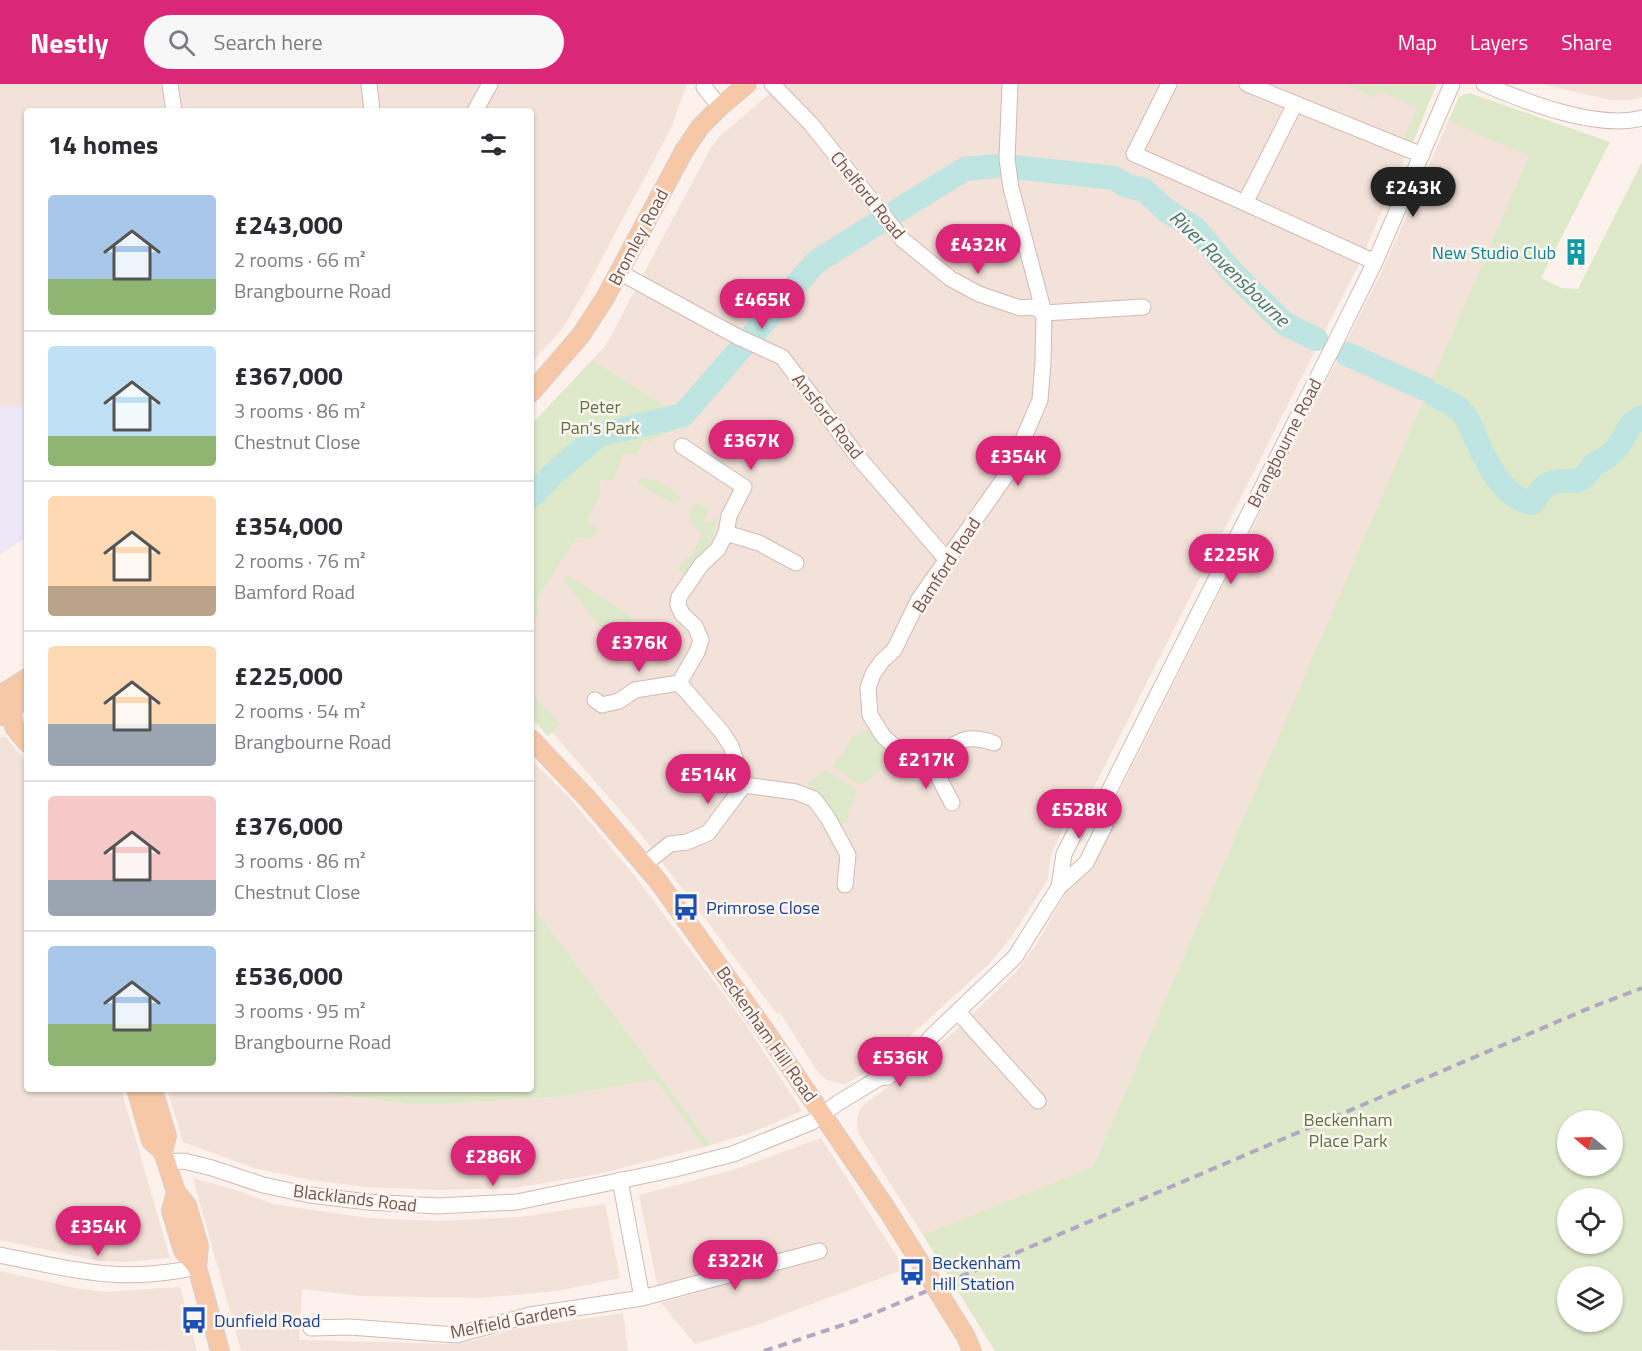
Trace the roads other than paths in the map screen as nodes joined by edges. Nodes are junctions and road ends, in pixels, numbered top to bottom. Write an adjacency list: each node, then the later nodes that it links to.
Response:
1 (170, 84): 14 (street)
2 (369, 84): 15 (street)
3 (490, 84): 16 (street)
4 (705, 84): 13 (street)
5 (747, 84): 13 (main road, Bromley Road)
6 (772, 84): 23 (street, Chelford Road)
7 (1010, 84): 23 (street, Bamford Road)
8 (1169, 84): 19 (street)
9 (1247, 84): 12 (street)
10 (1452, 84): 18 (street, Brangbourne Road)
11 (1484, 84): 17 (street)
12 (1295, 104): 18 (street); 19 (street)
13 (720, 106): 21 (main road, Bromley Road)
14 (174, 108)
15 (372, 108)
16 (477, 108)
17 (1642, 118)
18 (1422, 155): 20 (street, Brangbourne Road)
19 (1245, 203): 20 (street)
20 (1375, 262): 39 (street, Brangbourne Road)
21 (619, 272): 24 (main road, Bromley Road); 27 (street, Ansford Road)
22 (1143, 307): 23 (street, Chelford Road)
23 (1044, 313): 27 (street, Bamford Road)
24 (534, 390)
25 (682, 446): 26 (street)
26 (726, 533): 28 (street); 30 (street)
27 (947, 560): 37 (street, Bamford Road)
28 (796, 562)
29 (24, 683): 33 (main road)
30 (679, 683): 32 (street); 38 (street)
31 (24, 699): 33 (main road)
32 (595, 700)
33 (8, 707): 34 (main road)
34 (24, 739)
35 (994, 742): 37 (street)
36 (534, 743): 41 (main road, Beckenham Hill Road)
37 (933, 763): 40 (street)
38 (744, 785): 41 (street); 42 (street)
39 (1106, 797): 43 (street, Brangbourne Road); 43 (street, Brangbourne Road)
40 (952, 802)
41 (645, 864): 50 (main road, Beckenham Hill Road)
42 (845, 885)
43 (1059, 887): 44 (street, Brangbourne Road)
44 (958, 1012): 45 (street, Brangbourne Road); 49 (street)
45 (924, 1042)
46 (907, 1061): 50 (street)
47 (137, 1092): 51 (main road)
48 (154, 1092): 51 (main road)
49 (1038, 1101)
50 (822, 1114): 52 (street, Blacklands Road); 59 (main road, Beckenham Hill Road, bridge)
51 (165, 1157): 52 (street, Blacklands Road); 55 (main road)
52 (620, 1180): 56 (street)
53 (819, 1251): 56 (street, Melfield Gardens)
54 (0, 1255): 55 (street)
55 (197, 1267): 58 (main road)
56 (642, 1298): 57 (street, Melfield Gardens)
57 (311, 1328)
58 (220, 1351)
59 (972, 1351)

